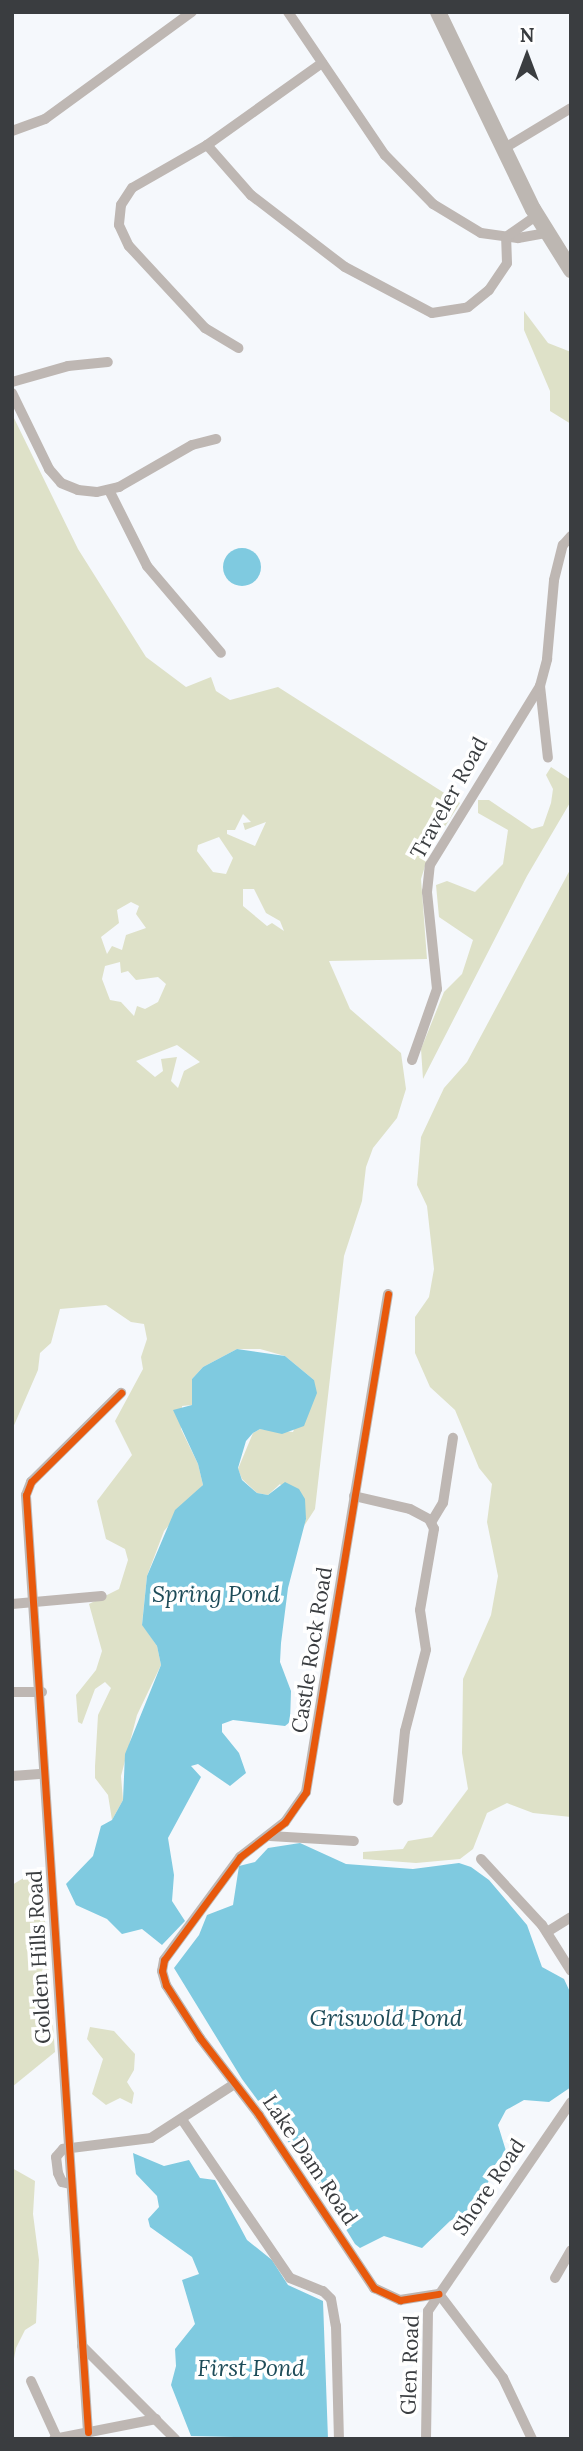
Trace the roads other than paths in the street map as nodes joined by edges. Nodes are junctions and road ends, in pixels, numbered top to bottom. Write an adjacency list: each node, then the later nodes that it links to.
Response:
1 (192, 12): 6 (street)
2 (288, 12): 4 (street)
3 (438, 12): 8 (main road)
4 (322, 63): 7 (street); 11 (street)
5 (571, 108): 8 (street)
6 (12, 131)
7 (207, 145): 11 (street); 13 (street)
8 (503, 149): 9 (main road)
9 (536, 216): 10 (main road); 11 (street)
10 (546, 233): 11 (street); 12 (main road)
11 (506, 237)
12 (571, 270)
13 (237, 348)
14 (107, 362): 15 (street)
15 (12, 382)
16 (12, 393): 18 (street)
17 (216, 439): 18 (street)
18 (109, 490): 20 (street)
19 (571, 536): 21 (street)
20 (221, 653)
21 (540, 686): 22 (street); 23 (street, Traveler Road)
22 (548, 758)
23 (412, 1060)
24 (388, 1294): 27 (street, Castle Rock Road)
25 (121, 1393): 31 (street, Golden Hills Road)
26 (453, 1438): 28 (street)
27 (354, 1496): 28 (street); 37 (street, Castle Rock Road)
28 (432, 1521): 36 (street)
29 (102, 1596): 31 (street)
30 (12, 1604): 31 (street)
31 (35, 1604): 33 (street, Golden Hills Road)
32 (12, 1692): 33 (street)
33 (42, 1692): 34 (street, Golden Hills Road)
34 (43, 1774): 35 (street); 47 (street, Golden Hills Road)
35 (12, 1776)
36 (398, 1801)
37 (270, 1836): 38 (street); 42 (street, Castle Rock Road)
38 (354, 1841)
39 (481, 1859): 41 (street)
40 (571, 1917): 41 (street)
41 (547, 1932): 43 (street)
42 (164, 1960): 44 (street, Lake Dam Road)
43 (571, 1971)
44 (233, 2085): 46 (street); 50 (street, Lake Dam Road)
45 (571, 2102): 50 (street, Shore Road)
46 (183, 2121): 47 (street); 57 (street)
47 (69, 2147): 51 (street, Golden Hills Road)
48 (571, 2250): 49 (street)
49 (555, 2278)
50 (439, 2294): 58 (street, Glen Road); 59 (street)
51 (82, 2346): 53 (street); 54 (street, Golden Hills Road)
52 (31, 2381): 55 (street)
53 (156, 2419): 54 (street); 56 (street)
54 (91, 2431): 55 (street)
55 (55, 2438)
56 (175, 2439)
57 (340, 2439)
58 (426, 2439)
59 (532, 2439)

